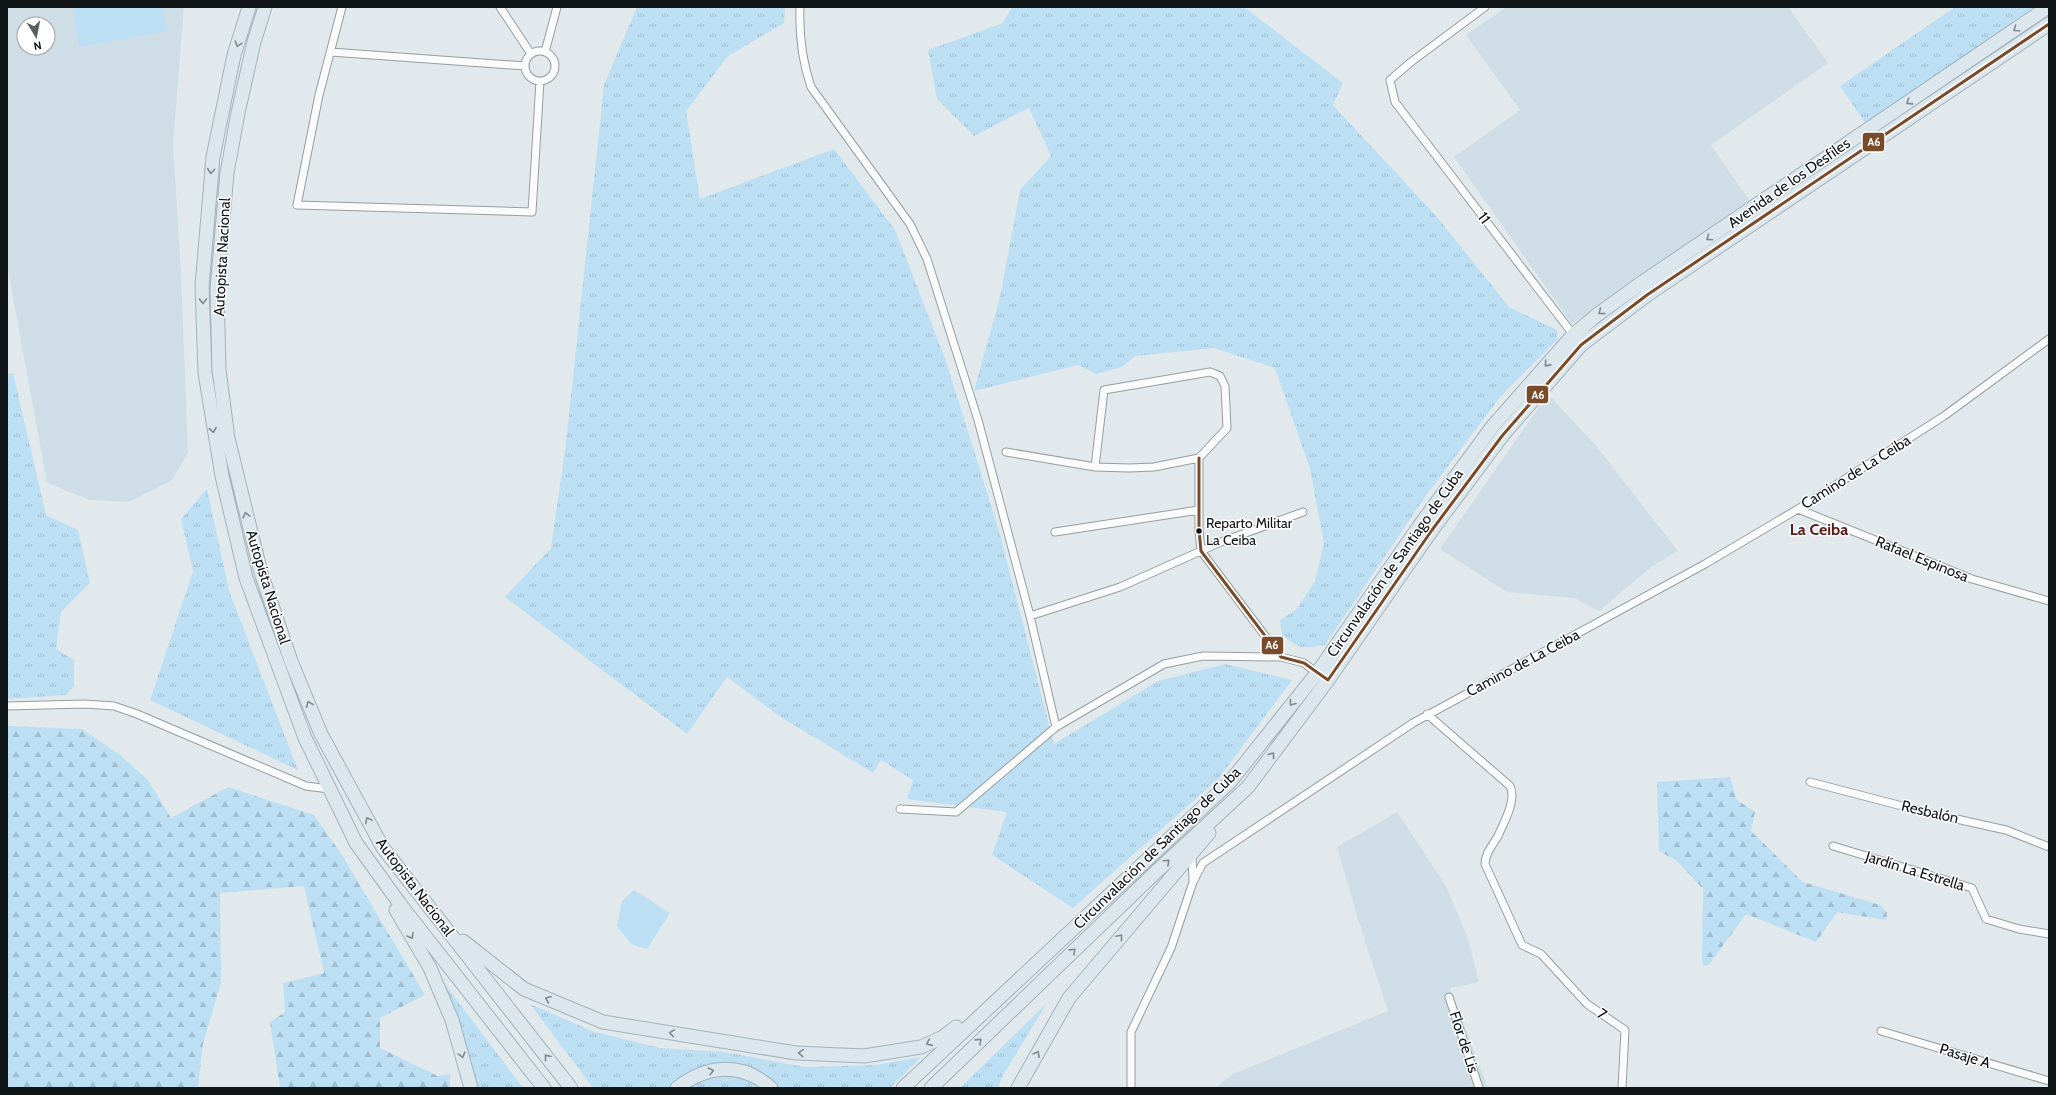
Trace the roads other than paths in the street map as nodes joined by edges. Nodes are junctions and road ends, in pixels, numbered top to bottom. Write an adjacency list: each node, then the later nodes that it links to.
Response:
1 (249, 7): 38 (highway, Autopista Nacional, one-way to 38)
2 (265, 7): 45 (highway, Autopista Nacional, one-way to 2)
3 (342, 7): 10 (street)
4 (500, 7): 12 (street)
5 (557, 7): 11 (street)
6 (800, 7): 29 (street)
7 (1485, 7): 19 (street, 11)
8 (2048, 7): 13 (highway, Avenida de los Desfiles, one-way to 13)
9 (2049, 24): 15 (highway, Avenida de los Desfiles)
10 (331, 52): 14 (street); 16 (street)
11 (545, 52): 12 (street); 16 (street)
12 (531, 54): 14 (street)
13 (1976, 58): 15 (highway); 17 (highway, Avenida de los Desfiles, one-way to 17)
14 (525, 66): 16 (street)
15 (1984, 69): 17 (highway, Avenida de los Desfiles)
16 (540, 81)
17 (1750, 217): 19 (highway, Avenida de los Desfiles)
18 (2049, 339): 23 (street, Camino de La Ceiba)
19 (1577, 340): 31 (highway, Circunvalación de Santiago de Cuba, one-way to 31); 32 (highway, Circunvalación de Santiago de Cuba)
20 (1006, 452): 22 (street)
21 (1199, 458): 22 (street); 22 (street); 24 (street)
22 (1094, 466)
23 (1798, 508): 28 (street, Rafael Espinosa); 34 (street, Camino de La Ceiba)
24 (1199, 510): 26 (street); 27 (street)
25 (1303, 512): 27 (street)
26 (1055, 532)
27 (1201, 551): 29 (street); 30 (street)
28 (2049, 601)
29 (1030, 616): 35 (street)
30 (1282, 657): 31 (street); 35 (street)
31 (1317, 673): 32 (street); 47 (highway, Circunvalación de Santiago de Cuba, one-way to 47)
32 (1328, 680): 37 (highway, Circunvalación de Santiago de Cuba, one-way to 32)
33 (7, 706): 38 (street)
34 (1427, 714): 44 (street, Camino de La Ceiba); 61 (street, 7)
35 (1056, 727): 39 (street)
36 (1810, 782): 42 (street, Resbalón)
37 (1248, 787): 43 (highway); 57 (highway, Circunvalación de Santiago de Cuba, one-way to 37)
38 (329, 789): 40 (highway, Autopista Nacional)
39 (900, 809)
40 (356, 843): 51 (highway, one-way to 51); 52 (highway, Autopista Nacional)
41 (1834, 846): 46 (street, Jardín La Estrella)
42 (2049, 847)
43 (1192, 852): 44 (street); 58 (highway, one-way to 43)
44 (1193, 882): 59 (street, Camino de La Ceiba)
45 (441, 923): 47 (highway, one-way to 45); 53 (highway, Autopista Nacional, one-way to 45)
46 (2049, 934)
47 (1039, 961): 56 (highway, Circunvalación de Santiago de Cuba)
48 (1449, 997): 60 (street, Flor de Lis)
49 (1881, 1031): 50 (street, Pasaje A)
50 (2049, 1081)
51 (470, 1088)
52 (544, 1088)
53 (571, 1088)
54 (677, 1088): 55 (highway, one-way to 55)
55 (771, 1088)
56 (903, 1088)
57 (931, 1088)
58 (1018, 1088)
59 (1131, 1088)
60 (1479, 1088)
61 (1622, 1088)

